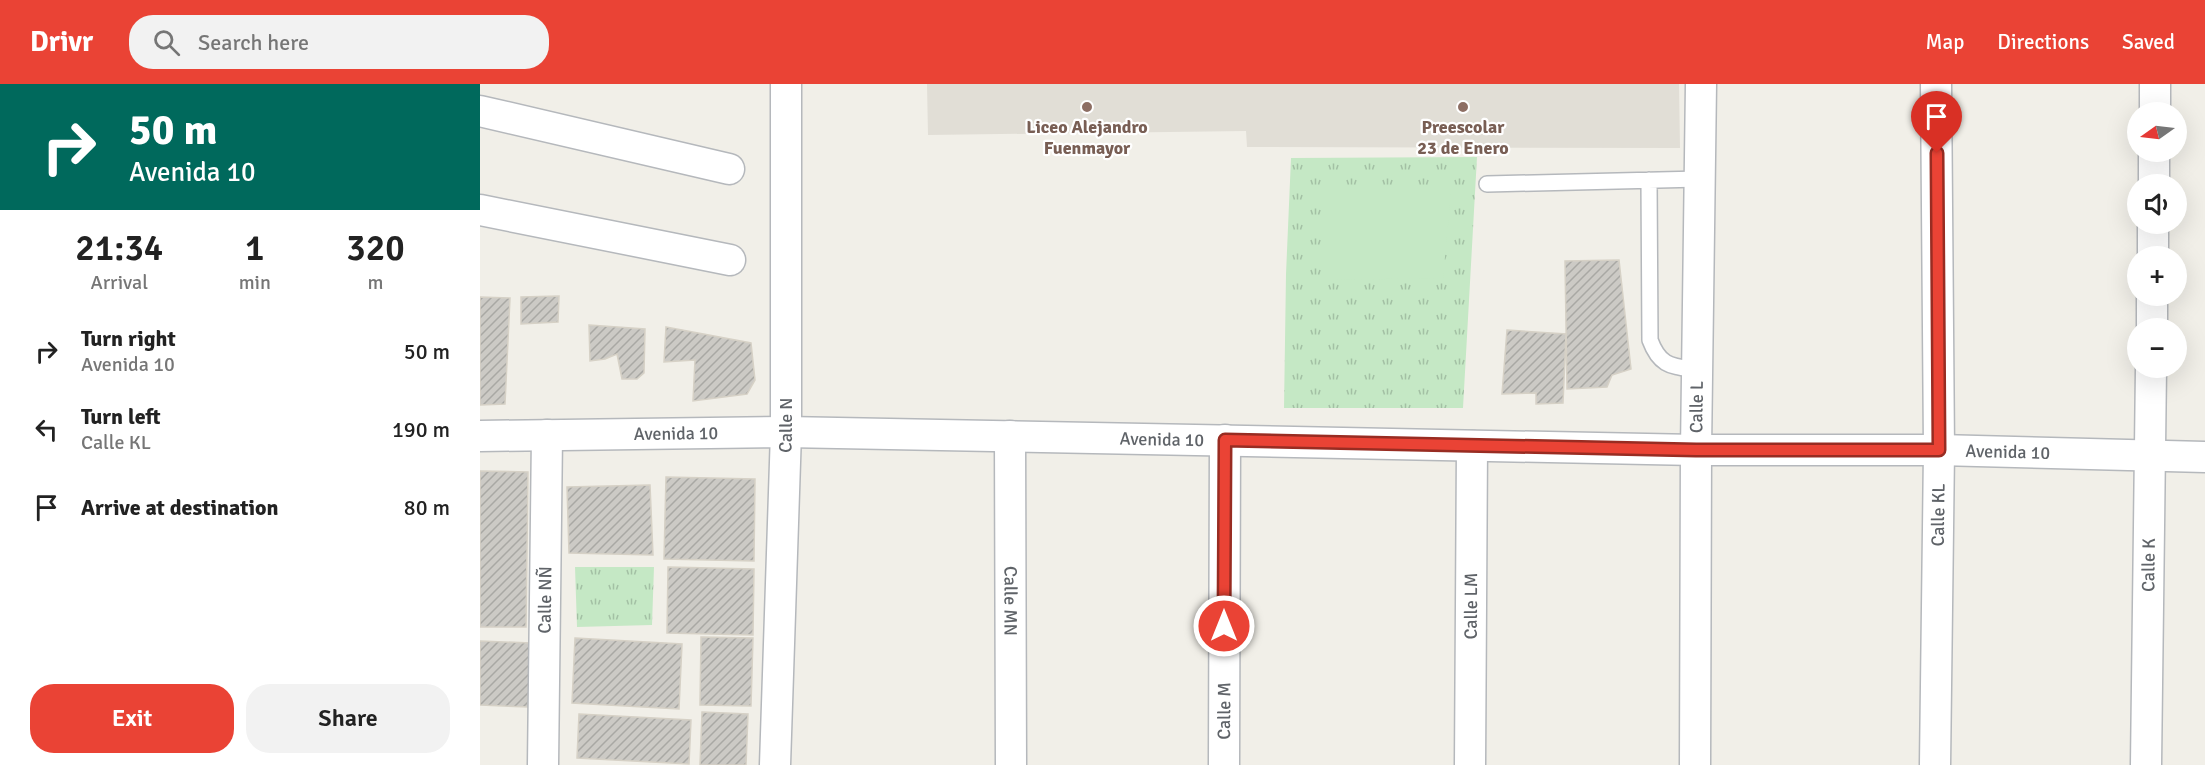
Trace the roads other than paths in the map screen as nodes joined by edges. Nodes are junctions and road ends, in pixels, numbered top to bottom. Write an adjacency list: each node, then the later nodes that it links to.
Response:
1 (786, 84): 15 (street, Calle N)
2 (1701, 84): 8 (street, Calle L)
3 (1936, 84): 22 (street, Calle KL)
4 (2155, 84): 5 (street)
5 (2155, 102)
6 (480, 111): 7 (street)
7 (729, 169)
8 (1700, 179): 9 (lane); 13 (street, Calle L)
9 (1649, 180): 10 (lane); 13 (lane)
10 (1486, 184)
11 (480, 210): 12 (street)
12 (730, 260)
13 (1697, 370): 21 (street, Calle L)
14 (2151, 378): 23 (street, Calle K)
15 (786, 432): 16 (street, Avenida 10); 18 (street, Avenida 10); 26 (street, Calle N)
16 (547, 435): 17 (street, Avenida 10); 25 (street, Calle NÑ)
17 (480, 436)
18 (1010, 436): 19 (street, Avenida 10); 27 (street, Calle MN)
19 (1225, 440): 20 (street, Avenida 10); 28 (street, Calle M)
20 (1472, 446): 21 (street, Avenida 10); 29 (street, Calle LM)
21 (1696, 450): 22 (street, Avenida 10); 30 (street, Calle L)
22 (1939, 450): 23 (street, Avenida 10); 31 (street, Calle KL)
23 (2150, 457): 24 (street, Avenida 10); 32 (street, Calle K)
24 (2205, 457)
25 (543, 765)
26 (775, 765)
27 (1011, 765)
28 (1224, 765)
29 (1470, 765)
30 (1695, 765)
31 (1935, 765)
32 (2146, 765)

